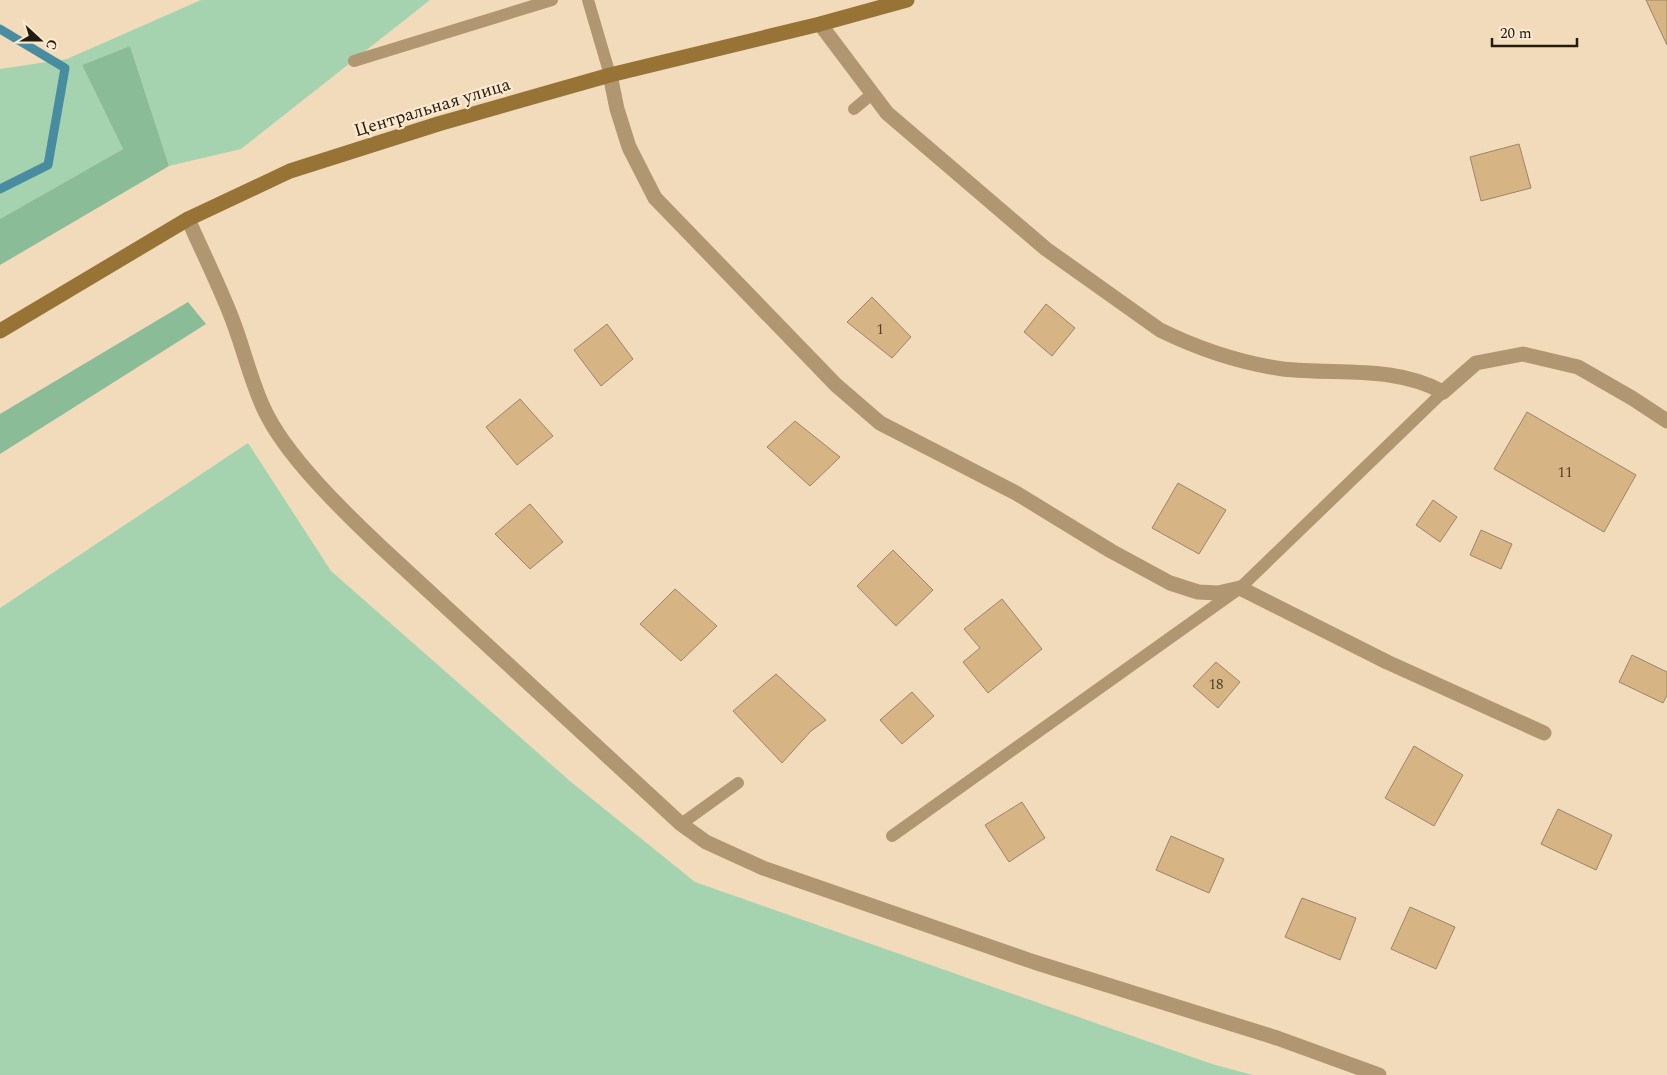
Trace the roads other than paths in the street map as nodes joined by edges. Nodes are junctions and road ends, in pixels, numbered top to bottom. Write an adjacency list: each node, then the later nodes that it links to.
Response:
1 (552, 0): 5 (lane)
2 (588, 0): 6 (lane)
3 (907, 0): 4 (main road, Центральная улица)
4 (820, 24): 6 (main road, Центральная улица); 7 (street)
5 (354, 61)
6 (610, 75): 9 (main road, Центральная улица); 13 (street)
7 (872, 94): 8 (lane); 11 (street)
8 (854, 109)
9 (188, 219): 10 (main road, Центральная улица); 16 (street)
10 (0, 330)
11 (1444, 392): 12 (street); 13 (lane)
12 (1667, 421)
13 (1240, 588): 14 (street); 17 (lane)
14 (1544, 733)
15 (738, 783): 16 (lane)
16 (681, 824): 18 (street)
17 (892, 836)
18 (1379, 1075)

